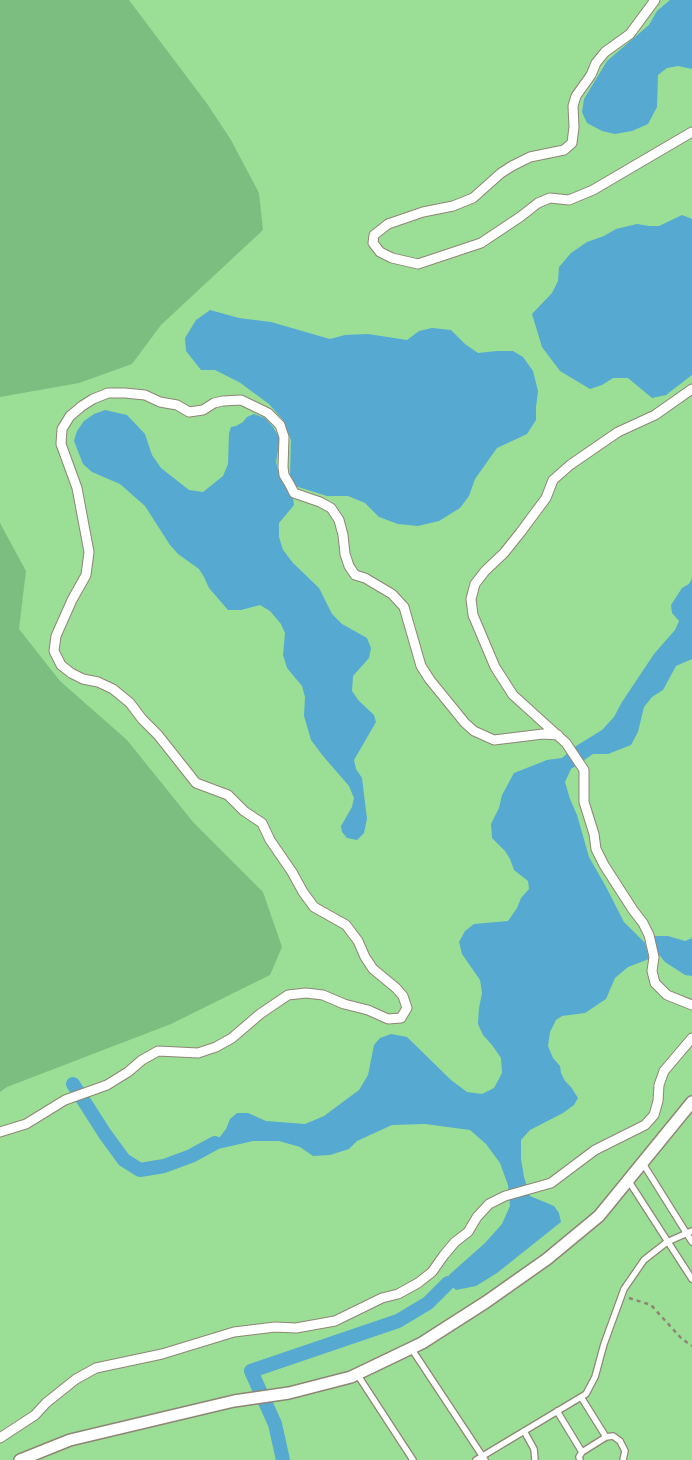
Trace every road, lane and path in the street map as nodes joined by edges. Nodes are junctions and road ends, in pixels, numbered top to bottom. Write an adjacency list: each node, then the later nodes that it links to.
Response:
1 (655, 0): 2 (street)
2 (692, 132)
3 (692, 389): 4 (street)
4 (558, 735): 5 (street); 8 (street)
5 (692, 1004)
6 (692, 1038): 23 (street)
7 (692, 1102): 9 (street)
8 (0, 1132)
9 (642, 1162): 10 (street); 11 (lane)
10 (628, 1180): 12 (lane); 17 (street)
11 (689, 1232): 12 (lane); 13 (lane)
12 (667, 1242): 14 (lane); 15 (lane)
13 (692, 1242)
14 (692, 1279)
15 (621, 1297): 16 (path); 19 (lane)
16 (692, 1346)
17 (411, 1348): 18 (street); 25 (lane)
18 (357, 1374): 26 (street); 27 (lane)
19 (581, 1397): 20 (lane); 22 (lane)
20 (557, 1411): 21 (lane); 24 (lane)
21 (524, 1431): 25 (lane); 29 (lane)
22 (606, 1437): 24 (lane); 31 (lane)
23 (0, 1438)
24 (582, 1452): 30 (lane)
25 (484, 1458): 28 (lane)
26 (20, 1460)
27 (413, 1460)
28 (476, 1460)
29 (535, 1460)
30 (580, 1460)
31 (623, 1460)

